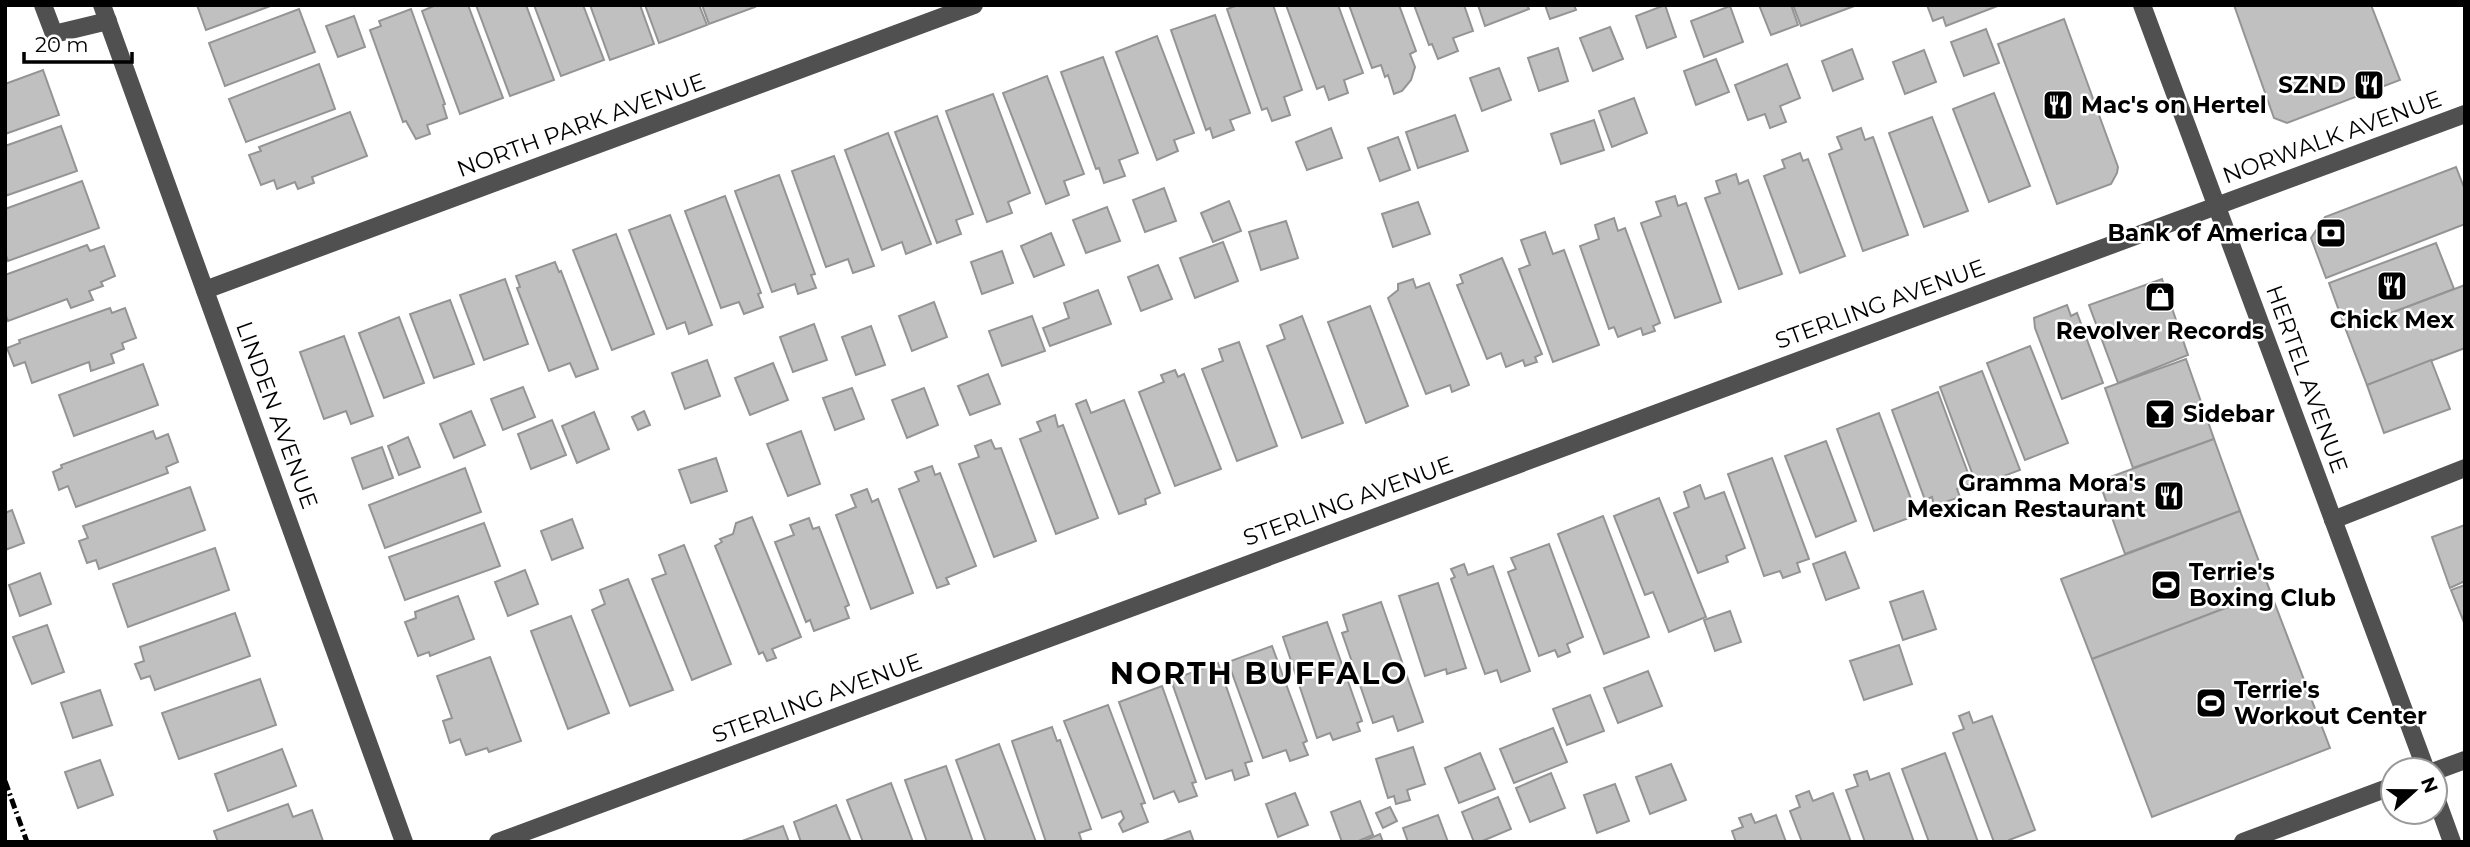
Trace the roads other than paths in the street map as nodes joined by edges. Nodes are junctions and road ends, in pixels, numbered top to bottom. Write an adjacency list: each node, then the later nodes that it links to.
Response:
1 (43, 5): 4 (street)
2 (974, 5): 7 (street, NORTH PARK AVENUE)
3 (2143, 5): 6 (street, HERTEL AVENUE)
4 (105, 13): 7 (street, LINDEN AVENUE)
5 (2465, 114): 6 (street, NORWALK AVENUE)
6 (2216, 206): 9 (street, HERTEL AVENUE); 13 (street, STERLING AVENUE)
7 (205, 290): 12 (street, LINDEN AVENUE)
8 (2465, 468): 9 (street)
9 (2333, 520): 10 (street, HERTEL AVENUE)
10 (2421, 756)
11 (2379, 791): 14 (street)
12 (404, 842)
13 (498, 842)
14 (2243, 842)

